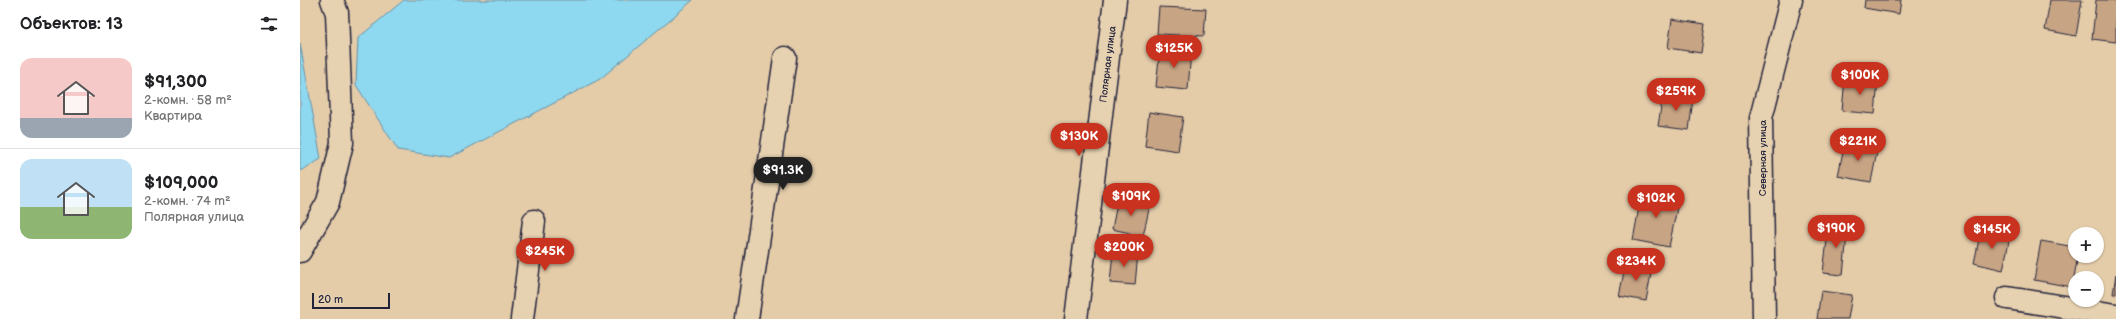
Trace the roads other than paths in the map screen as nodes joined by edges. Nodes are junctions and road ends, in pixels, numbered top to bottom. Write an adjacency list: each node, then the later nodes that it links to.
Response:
1 (332, 0): 6 (street)
2 (1115, 0): 11 (street, Полярная улица)
3 (1791, 0): 12 (street, Северная улица)
4 (785, 58): 10 (street)
5 (534, 222): 9 (street)
6 (300, 251)
7 (2007, 298): 8 (street)
8 (2116, 315)
9 (522, 319)
10 (747, 319)
11 (1076, 319)
12 (1764, 319)

